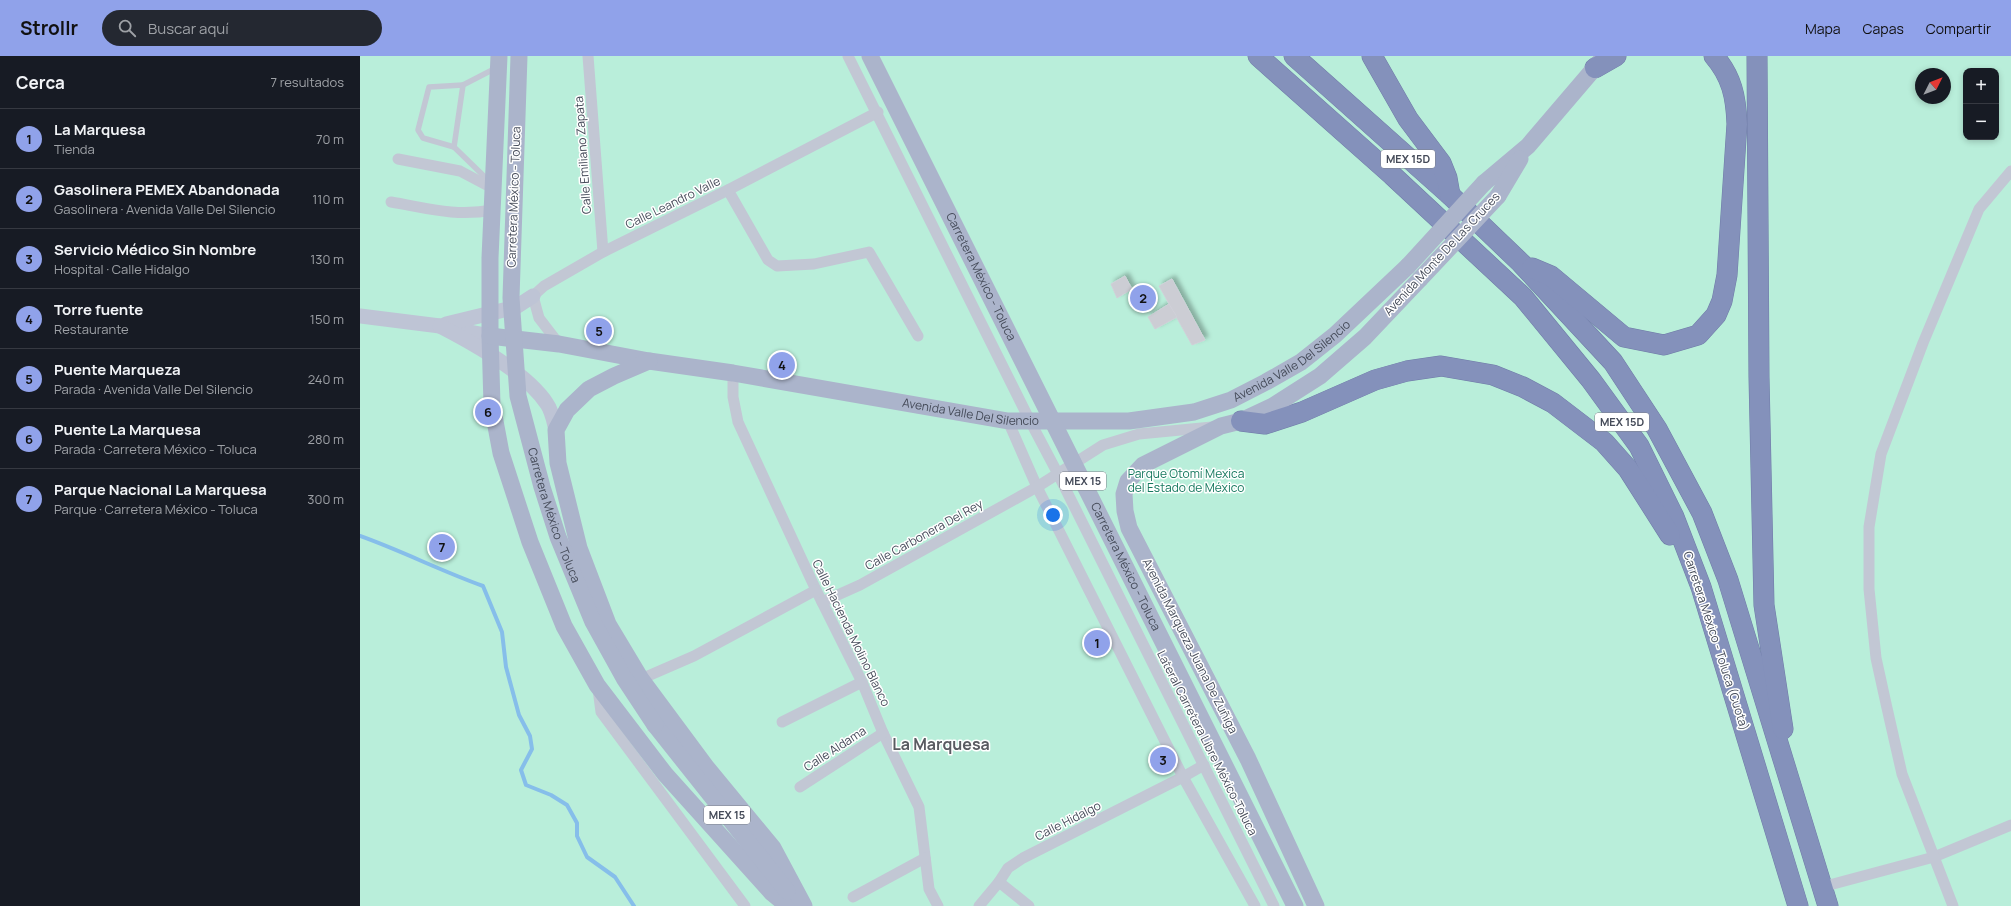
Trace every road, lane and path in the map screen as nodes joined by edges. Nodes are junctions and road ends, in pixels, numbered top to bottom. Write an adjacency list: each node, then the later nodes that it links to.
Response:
1 (519, 56): 68 (main road, Carretera México - Toluca / MEX 15, bridge)
2 (588, 56): 24 (street, Calle Emiliano Zapata)
3 (848, 56): 14 (street, Lateral Carretera Libre México-Toluca)
4 (870, 56): 73 (main road, Carretera México - Toluca / MEX 15, bridge)
5 (1258, 56): 45 (highway, Carretera México - Toluca (Cuota) / MEX 15D)
6 (1294, 56): 21 (highway, MEX 15D)
7 (1372, 56): 21 (highway)
8 (1616, 56): 11 (highway)
9 (1714, 56): 25 (highway)
10 (1757, 56): 56 (highway)
11 (1600, 60): 15 (main road)
12 (498, 62): 13 (lane); 19 (main road)
13 (463, 85): 16 (lane); 16 (lane)
14 (878, 112): 20 (street, Calle Leandro Valle); 39 (street, Lateral Carretera Libre México-Toluca)
15 (1528, 146): 26 (main road, Avenida Monte De Las Cruces, bridge); 40 (main road, Avenida Monte De Las Cruces, bridge)
16 (454, 147): 19 (lane)
17 (398, 159): 19 (street)
18 (2011, 171): 59 (street)
19 (494, 187): 23 (main road)
20 (728, 190): 24 (street, Calle Leandro Valle); 32 (street)
21 (1450, 196): 25 (highway, MEX 15D)
22 (391, 202): 23 (street)
23 (493, 210): 28 (main road)
24 (603, 252): 27 (street, Calle Leandro Valle)
25 (1521, 263): 56 (highway, MEX 15D)
26 (1408, 266): 37 (main road, Avenida Valle Del Silencio)
27 (533, 296): 28 (main road); 33 (street)
28 (490, 315): 30 (main road); 31 (main road)
29 (360, 316): 30 (main road)
30 (440, 326): 31 (main road); 34 (main road)
31 (490, 336): 33 (main road, Avenida Valle Del Silencio); 34 (main road)
32 (918, 336)
33 (559, 344): 35 (main road, Avenida Valle Del Silencio)
34 (491, 356): 42 (main road); 50 (main road)
35 (649, 361): 36 (main road, Avenida Valle Del Silencio); 42 (main road)
36 (733, 373): 38 (main road, Avenida Valle Del Silencio); 46 (street, Calle Hacienda Molino Blanco)
37 (1232, 400): 39 (main road, Avenida Valle Del Silencio); 40 (main road)
38 (1008, 421): 39 (main road, Avenida Valle Del Silencio); 44 (street)
39 (1030, 421): 43 (street, Lateral Carretera Libre México-Toluca)
40 (1241, 421): 41 (main road, Avenida Monte De Las Cruces); 45 (highway)
41 (1221, 426): 43 (street, Calle Carbonera Del Rey); 74 (main road, Avenida Marqueza Juana De Zuñiga)
42 (556, 430): 48 (main road)
43 (1058, 474): 44 (street, Calle Carbonera Del Rey); 53 (street, Lateral Carretera Libre México-Toluca)
44 (1037, 487): 47 (street, Calle Carbonera Del Rey); 54 (street)
45 (1701, 587): 75 (highway, Carretera México - Toluca (Cuota) / MEX 15D)
46 (816, 590): 47 (street, Calle Hacienda Molino Blanco); 48 (street)
47 (822, 602): 49 (street, Calle Hacienda Molino Blanco)
48 (641, 679): 69 (main road)
49 (862, 682): 51 (street); 52 (street, Calle Hacienda Molino Blanco)
50 (598, 685): 66 (street); 67 (main road)
51 (782, 722)
52 (883, 733): 55 (street, Calle Aldama); 58 (street, Calle Hacienda Molino Blanco)
53 (1204, 765): 54 (street, Calle Hidalgo); 61 (street, Lateral Carretera Libre México-Toluca)
54 (1183, 777): 60 (street, Calle Hidalgo); 64 (street)
55 (800, 787)
56 (1791, 788): 63 (highway, MEX 15D)
57 (2011, 824): 59 (street)
58 (925, 858): 62 (street); 70 (street, Calle Hacienda Molino Blanco)
59 (1934, 858): 63 (street); 76 (street)
60 (999, 882): 71 (street, Calle Hidalgo); 72 (street)
61 (1267, 891): 64 (street); 65 (street, Lateral Carretera Libre México-Toluca)
62 (853, 897)
63 (1825, 897)
64 (1251, 905)
65 (1273, 905)
66 (745, 906)
67 (788, 906)
68 (799, 906)
69 (804, 906)
70 (938, 906)
71 (979, 906)
72 (1029, 906)
73 (1295, 906)
74 (1316, 906)
75 (1798, 906)
76 (1953, 906)

